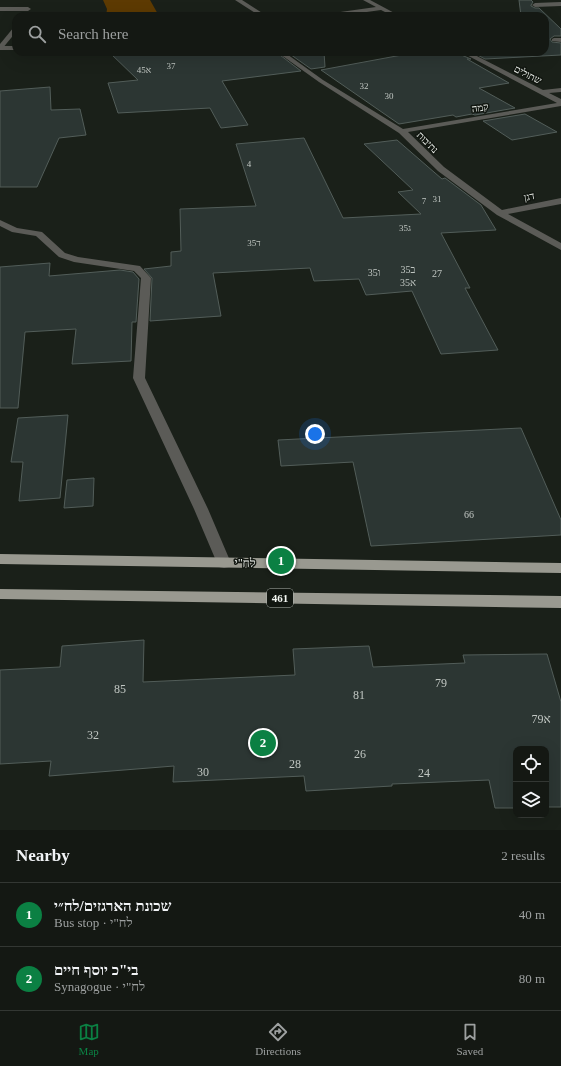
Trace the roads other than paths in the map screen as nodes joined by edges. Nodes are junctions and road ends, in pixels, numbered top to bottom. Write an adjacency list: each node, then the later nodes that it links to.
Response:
1 (238, 0): 10 (street)
2 (366, 0): 6 (street)
3 (24, 2): 8 (street)
4 (561, 4): 5 (street)
5 (536, 5)
6 (382, 8): 11 (street); 12 (street)
7 (0, 9): 8 (street)
8 (28, 9): 9 (street)
9 (26, 12)
10 (258, 12)
11 (354, 12)
12 (390, 12)
13 (12, 33): 16 (street)
14 (554, 40): 15 (street)
15 (561, 40)
16 (0, 48): 17 (street)
17 (12, 48)
18 (286, 56): 23 (street, נתיבות)
19 (472, 56): 21 (street, שתולים)
20 (561, 90): 21 (street)
21 (541, 92): 22 (street, שתולים)
22 (561, 103): 23 (street, קמה)
23 (402, 130): 25 (street, נתיבות)
24 (561, 201): 25 (street, דגן)
25 (500, 213): 27 (street, נתיבות)
26 (0, 223): 29 (street)
27 (561, 247)
28 (0, 559): 29 (main road, לח"י)
29 (224, 562): 30 (main road, לח"י)
30 (561, 568)
31 (0, 594): 32 (main road, 461)
32 (561, 602)

